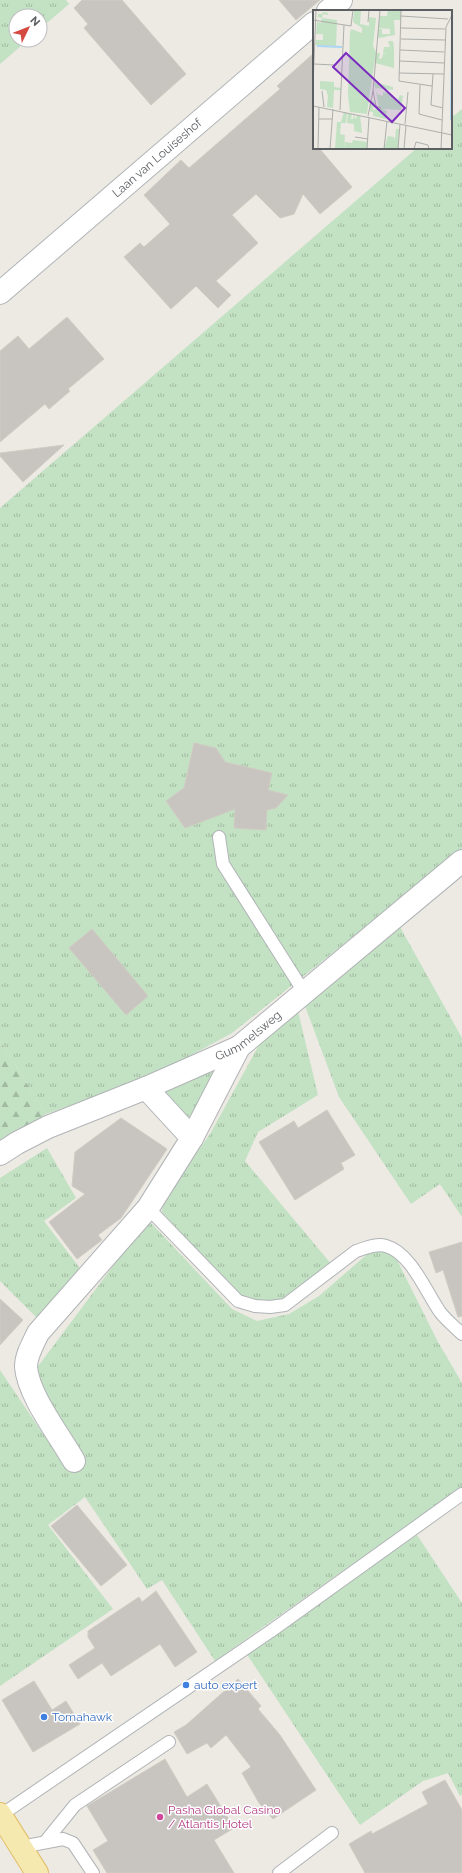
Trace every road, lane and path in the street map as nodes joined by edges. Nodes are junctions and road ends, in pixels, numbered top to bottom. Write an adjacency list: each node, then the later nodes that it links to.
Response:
1 (340, 0): 2 (street)
2 (329, 10)
3 (313, 24): 4 (street, Laan van Louiseshof)
4 (0, 293)
5 (219, 837): 7 (lane)
6 (462, 862): 7 (street, Gummelsweg)
7 (304, 992): 8 (street, Gummelsweg)
8 (239, 1047): 9 (street, Gummelsweg); 10 (street)
9 (146, 1088): 10 (street); 11 (street, Gummelsweg)
10 (192, 1138): 12 (street)
11 (0, 1154)
12 (148, 1208): 13 (lane); 14 (street)
13 (462, 1334)
14 (74, 1461)
15 (462, 1494): 17 (lane)
16 (169, 1742): 19 (lane)
17 (2, 1822): 20 (main road)
18 (332, 1833): 23 (lane)
19 (45, 1842): 20 (lane); 22 (lane)
20 (21, 1847): 21 (main road)
21 (37, 1873)
22 (93, 1873)
23 (279, 1873)

